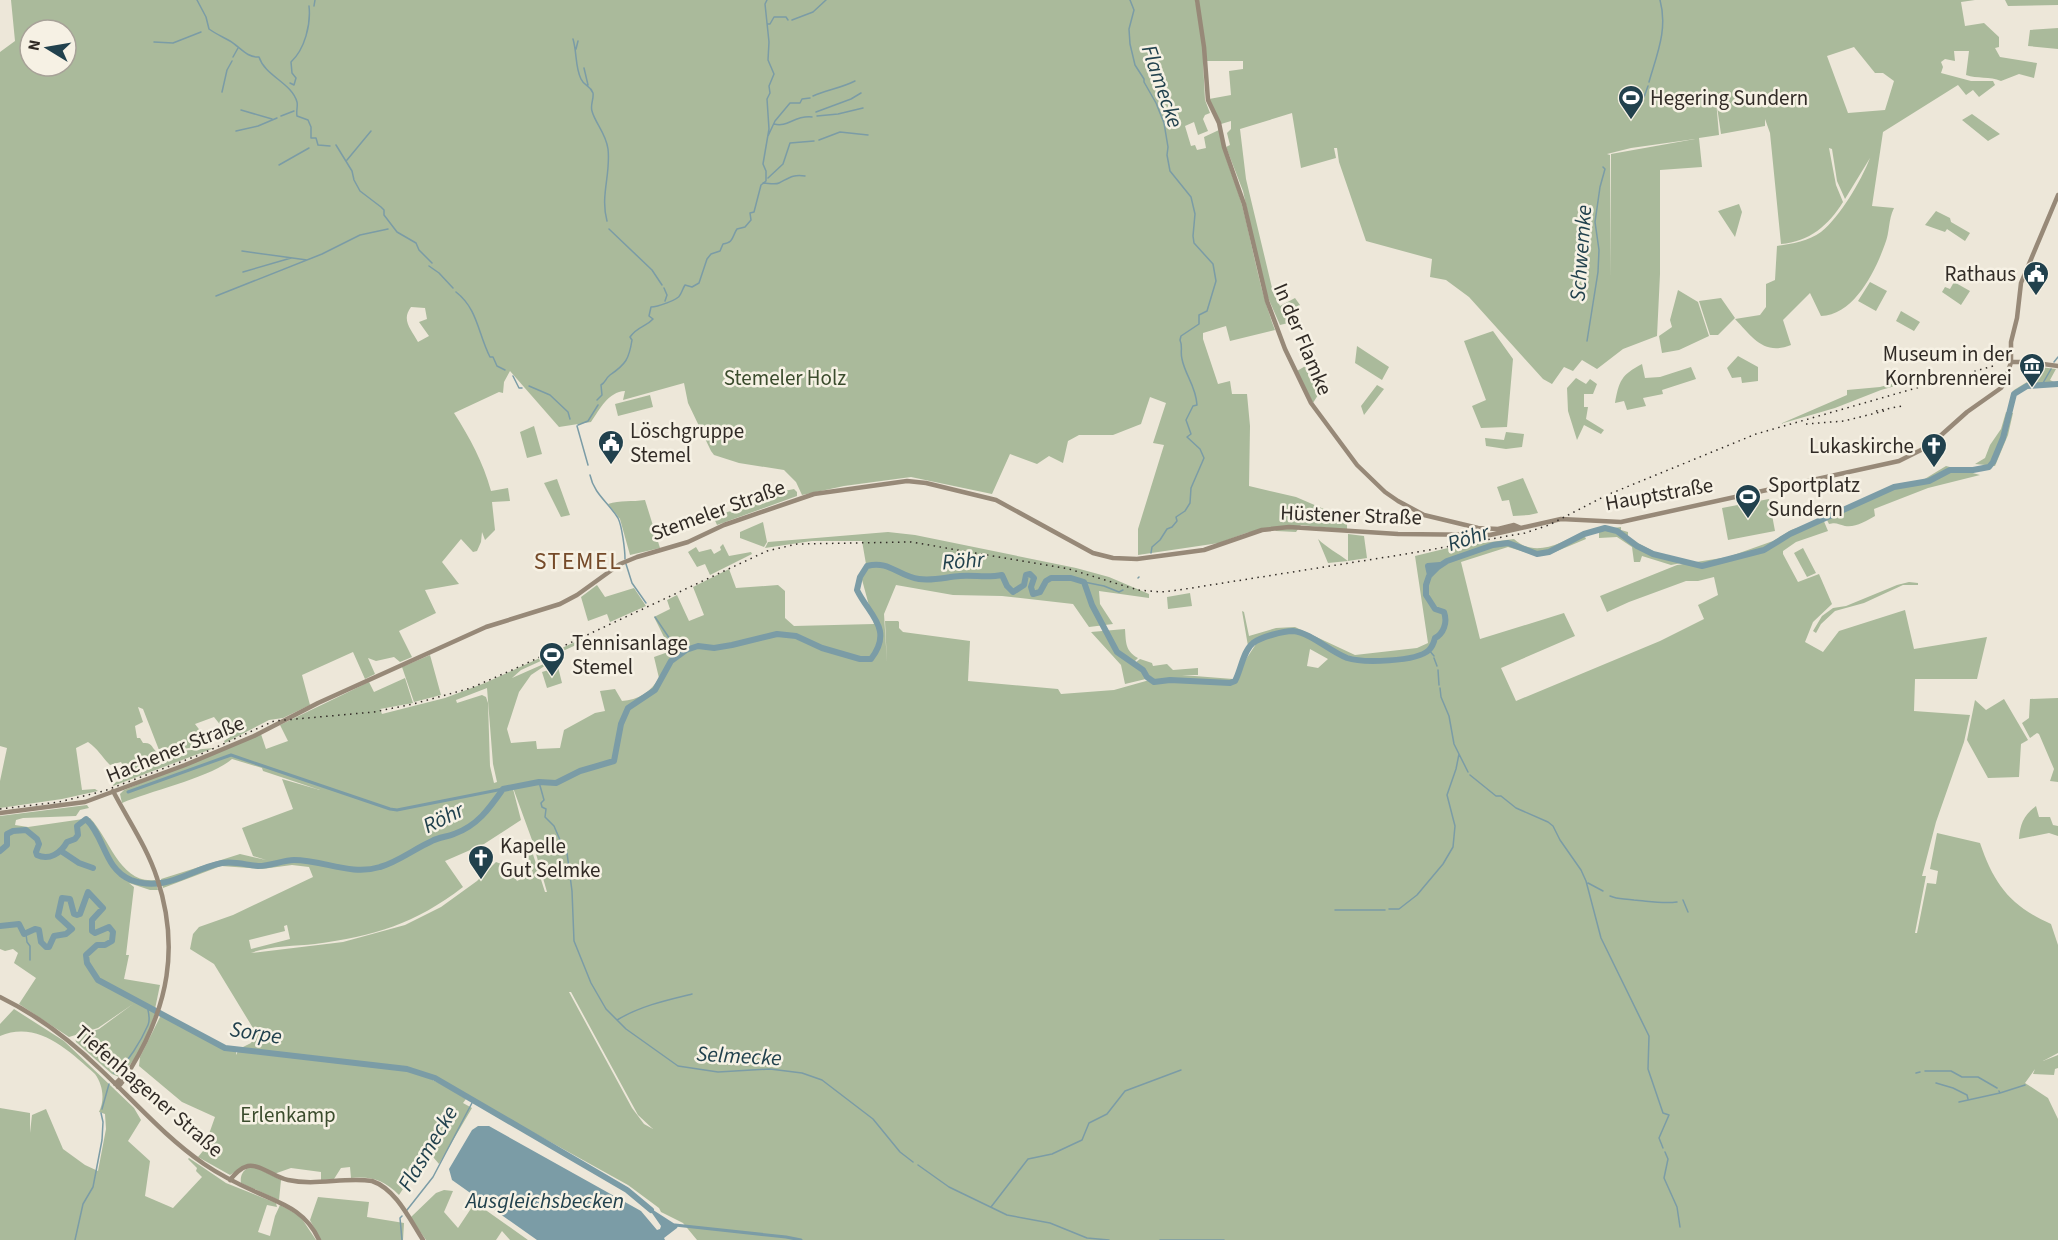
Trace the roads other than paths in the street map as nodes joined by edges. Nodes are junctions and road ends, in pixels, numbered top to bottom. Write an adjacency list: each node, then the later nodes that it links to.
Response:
1 (1197, 0): 7 (main road, In der Flamke)
2 (2058, 195): 3 (main road)
3 (2011, 362): 4 (main road); 6 (main road, Hauptstraße)
4 (2058, 366)
5 (976, 495): 7 (main road, Hüstener Straße); 8 (main road, Stemeler Straße)
6 (1561, 519): 7 (main road, Hüstener Straße)
7 (1521, 529)
8 (354, 687): 9 (main road, Hachener Straße)
9 (113, 791): 10 (main road, Hachener Straße); 12 (main road)
10 (0, 813)
11 (0, 997): 14 (main road, Tiefenhagener Straße)
12 (129, 1070): 13 (main road); 14 (main road)
13 (125, 1079): 14 (main road); 15 (main road)
14 (117, 1085): 15 (main road, Tiefenhagener Straße)
15 (129, 1097): 17 (main road, Tiefenhagener Straße)
16 (243, 1169): 17 (main road); 18 (main road); 20 (main road)
17 (230, 1180): 18 (main road, Tiefenhagener Straße)
18 (237, 1183): 19 (main road, Tiefenhagener Straße)
19 (319, 1240)
20 (423, 1240)

